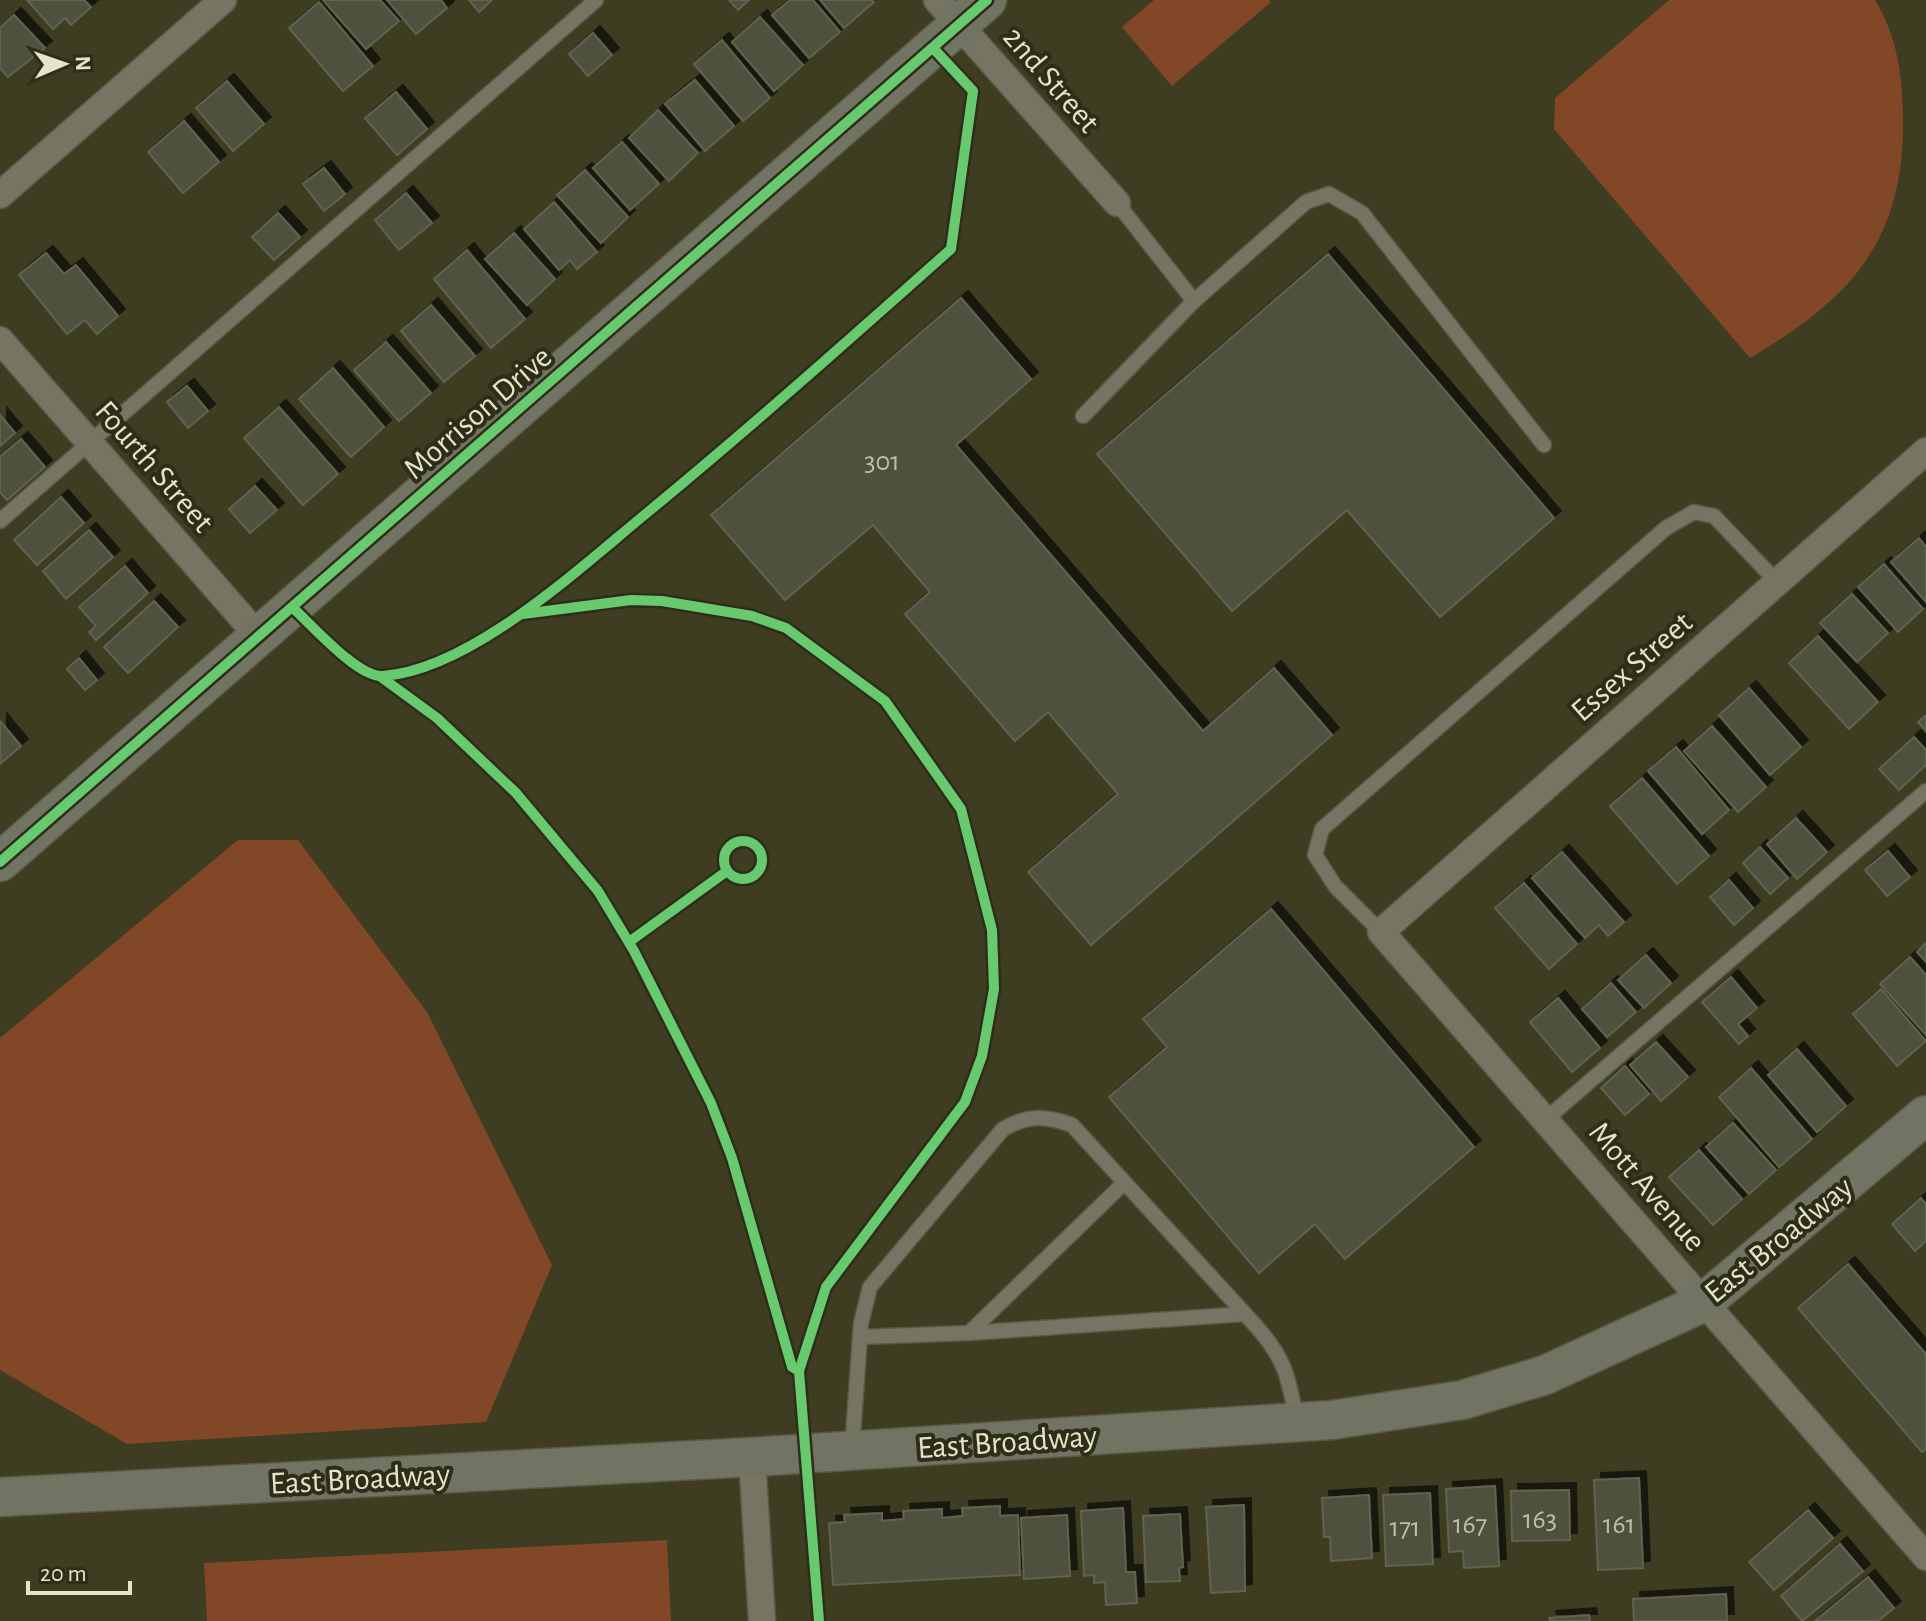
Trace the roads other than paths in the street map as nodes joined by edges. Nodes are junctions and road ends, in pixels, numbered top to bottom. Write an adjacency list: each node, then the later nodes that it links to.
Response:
1 (223, 0): 5 (street)
2 (596, 0): 10 (lane)
3 (987, 0): 4 (street, Morrison Drive)
4 (948, 13): 6 (street, 2nd Street); 15 (street, Morrison Drive)
5 (0, 195)
6 (1117, 203): 7 (lane)
7 (1194, 301): 9 (lane); 11 (lane)
8 (0, 340): 10 (street, Fourth Street)
9 (1083, 416)
10 (90, 443): 13 (lane); 15 (street, Fourth Street)
11 (1544, 445)
12 (1926, 451): 14 (street, Essex Street)
13 (0, 521)
14 (1777, 582): 18 (street, Essex Street); 18 (lane)
15 (259, 637): 17 (street, Morrison Drive)
16 (1926, 791): 20 (lane)
17 (0, 862)
18 (1381, 932): 20 (street, Mott Avenue)
19 (1926, 1115): 22 (street, East Broadway)
20 (1545, 1120): 22 (street, Mott Avenue)
21 (1124, 1183): 23 (lane); 24 (lane); 25 (lane)
22 (1704, 1302): 26 (street, East Broadway); 30 (street, Mott Avenue)
23 (1245, 1314): 24 (lane); 26 (lane)
24 (969, 1333): 25 (lane)
25 (860, 1337): 27 (lane)
26 (1297, 1422): 27 (street, East Broadway)
27 (852, 1451): 28 (street, East Broadway)
28 (752, 1457): 29 (street, East Broadway); 31 (street)
29 (0, 1497)
30 (1926, 1557)
31 (762, 1621)

